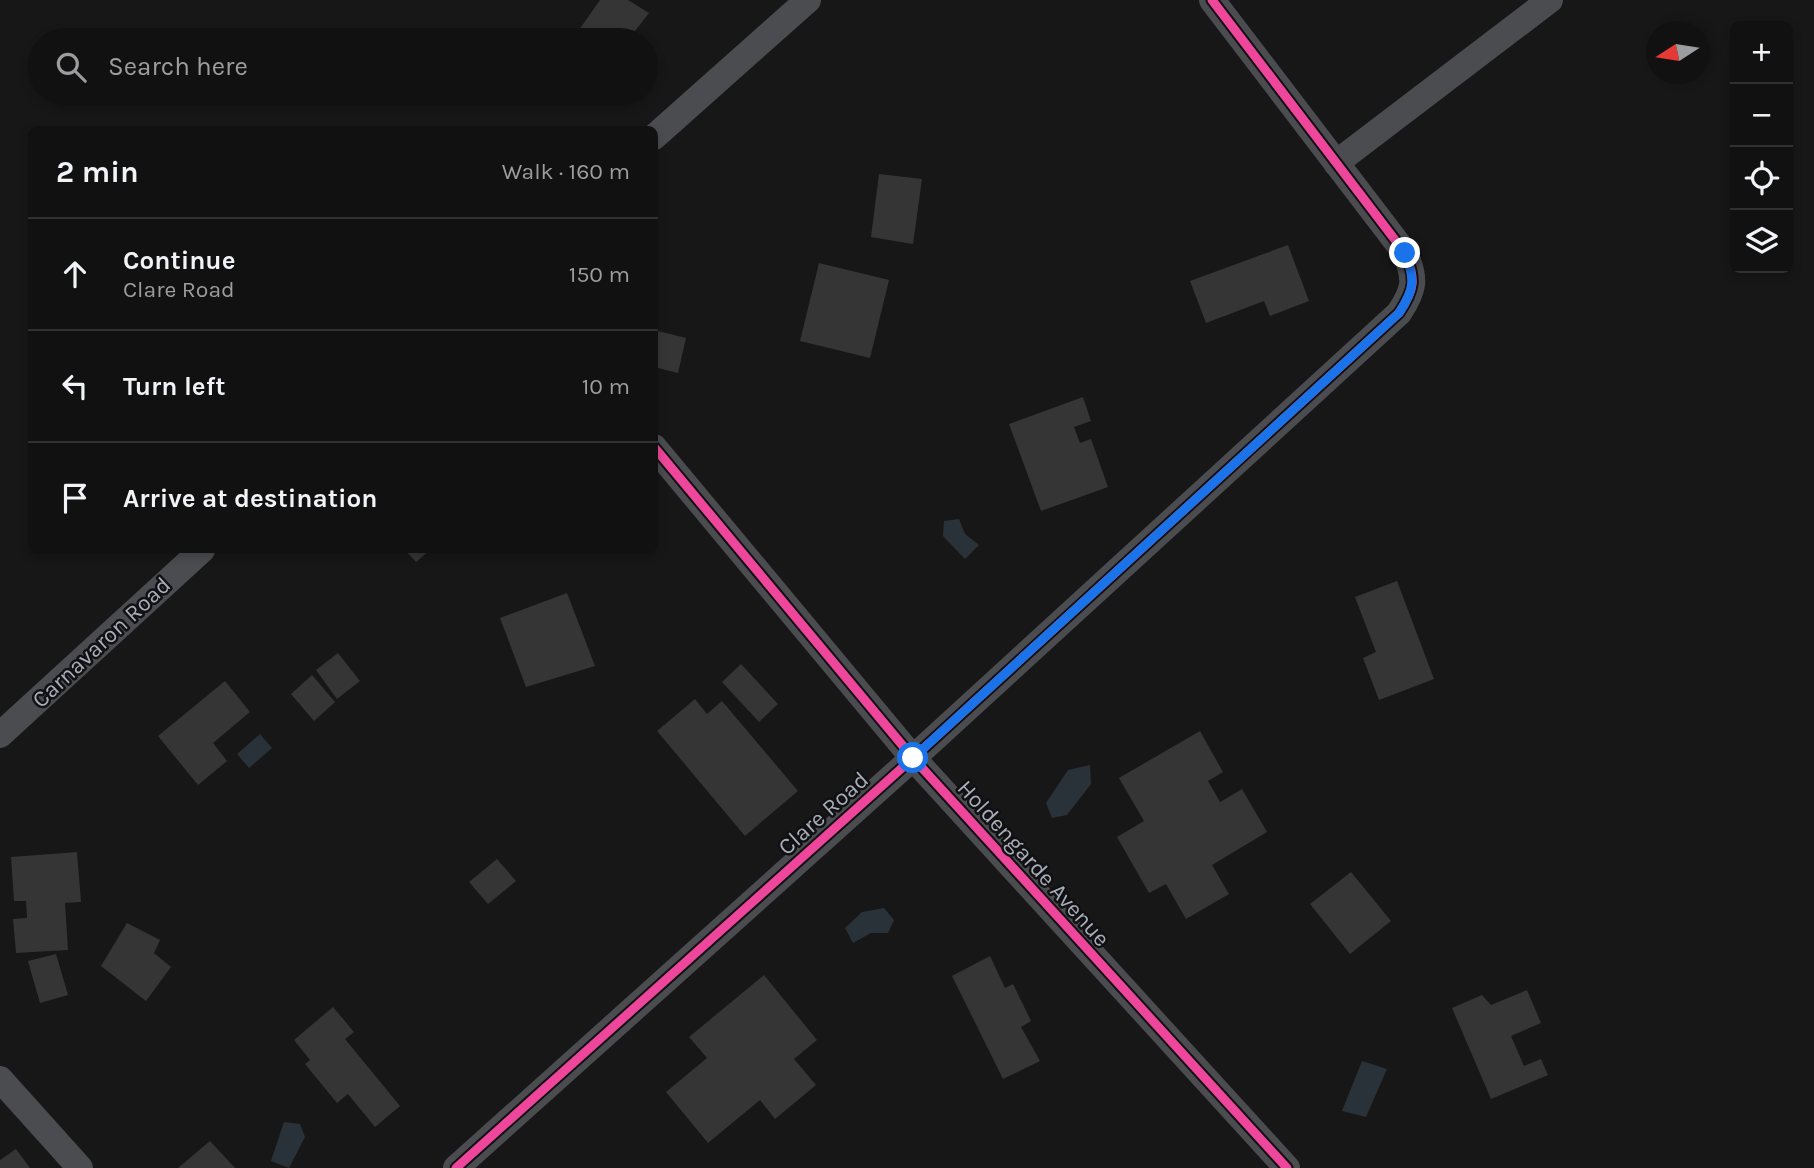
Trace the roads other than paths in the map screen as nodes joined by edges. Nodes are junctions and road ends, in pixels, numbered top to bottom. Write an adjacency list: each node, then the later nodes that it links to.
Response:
1 (808, 0): 4 (street)
2 (1212, 0): 5 (street)
3 (1550, 0): 5 (street)
4 (658, 133)
5 (1336, 163): 9 (street, Clare Road)
6 (658, 452): 9 (street, Holdengarde Avenue)
7 (199, 553): 8 (street, Carnavaron Road)
8 (0, 735)
9 (913, 758): 12 (street, Clare Road); 13 (street, Holdengarde Avenue)
10 (0, 1079): 11 (street)
11 (80, 1168)
12 (456, 1168)
13 (1287, 1168)

